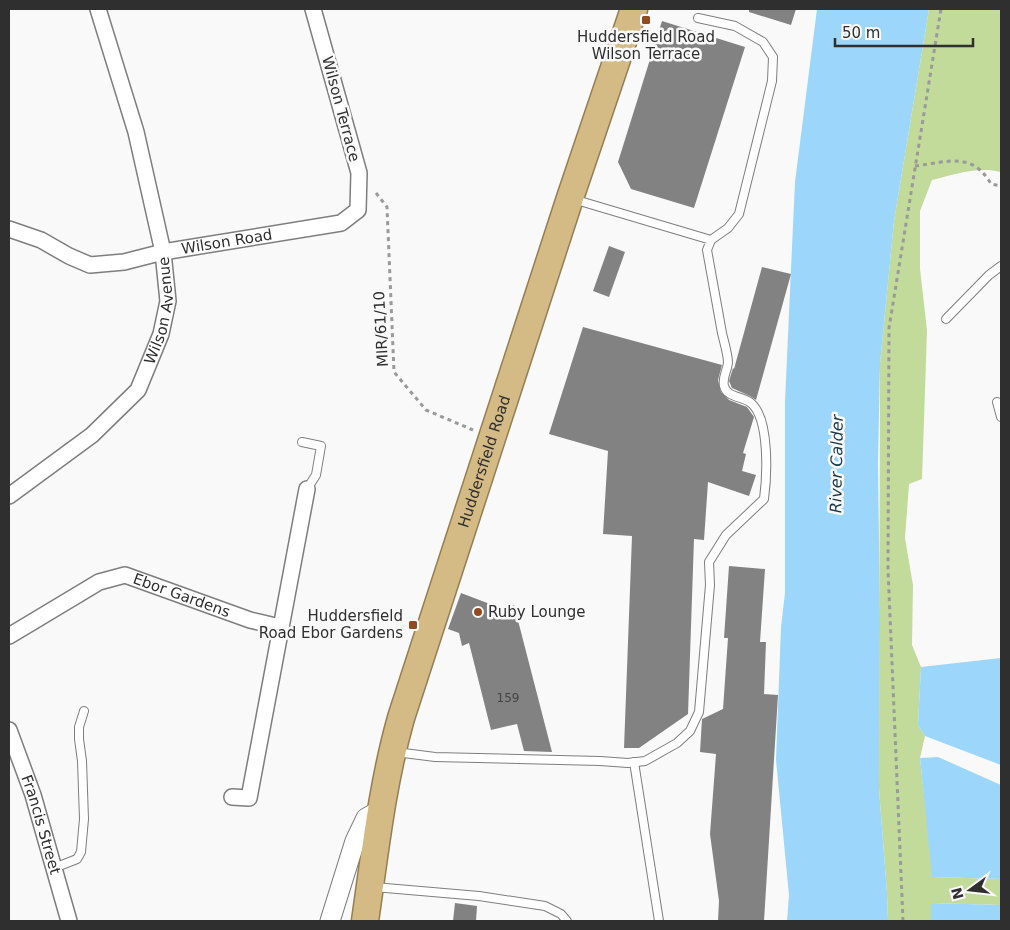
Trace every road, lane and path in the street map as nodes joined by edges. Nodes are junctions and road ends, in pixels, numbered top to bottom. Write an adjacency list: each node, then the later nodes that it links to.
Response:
1 (98, 9): 13 (street, Wilson Avenue)
2 (313, 9): 7 (street, Wilson Terrace)
3 (634, 9): 9 (highway, Huddersfield Road)
4 (941, 9): 6 (path)
5 (698, 18): 12 (lane)
6 (915, 166): 8 (path); 37 (path)
7 (359, 173): 10 (street, Wilson Terrace); 18 (path, MIR/61/10)
8 (1001, 186)
9 (570, 198): 12 (lane); 18 (highway, Huddersfield Road)
10 (358, 210): 13 (street, Wilson Road)
11 (9, 229): 13 (street, Wilson Road)
12 (711, 240): 27 (lane)
13 (163, 252): 21 (street, Wilson Avenue)
14 (1001, 266): 15 (lane)
15 (946, 319)
16 (997, 402): 17 (lane)
17 (1001, 417)
18 (492, 438): 26 (highway, Huddersfield Road)
19 (302, 442): 20 (lane)
20 (307, 489): 22 (street)
21 (9, 496)
22 (280, 626): 23 (street, Ebor Gardens); 28 (street)
23 (9, 636)
24 (84, 711): 30 (lane)
25 (9, 730): 30 (street, Francis Street)
26 (392, 751): 27 (lane); 29 (highway, Huddersfield Road)
27 (634, 762): 36 (lane)
28 (232, 797)
29 (380, 810): 31 (highway, Huddersfield Road); 33 (street)
30 (54, 868): 32 (street, Francis Street)
31 (370, 886): 34 (highway, Huddersfield Road); 35 (lane)
32 (69, 921)
33 (330, 921)
34 (365, 921)
35 (566, 921)
36 (659, 921)
37 (902, 921)

